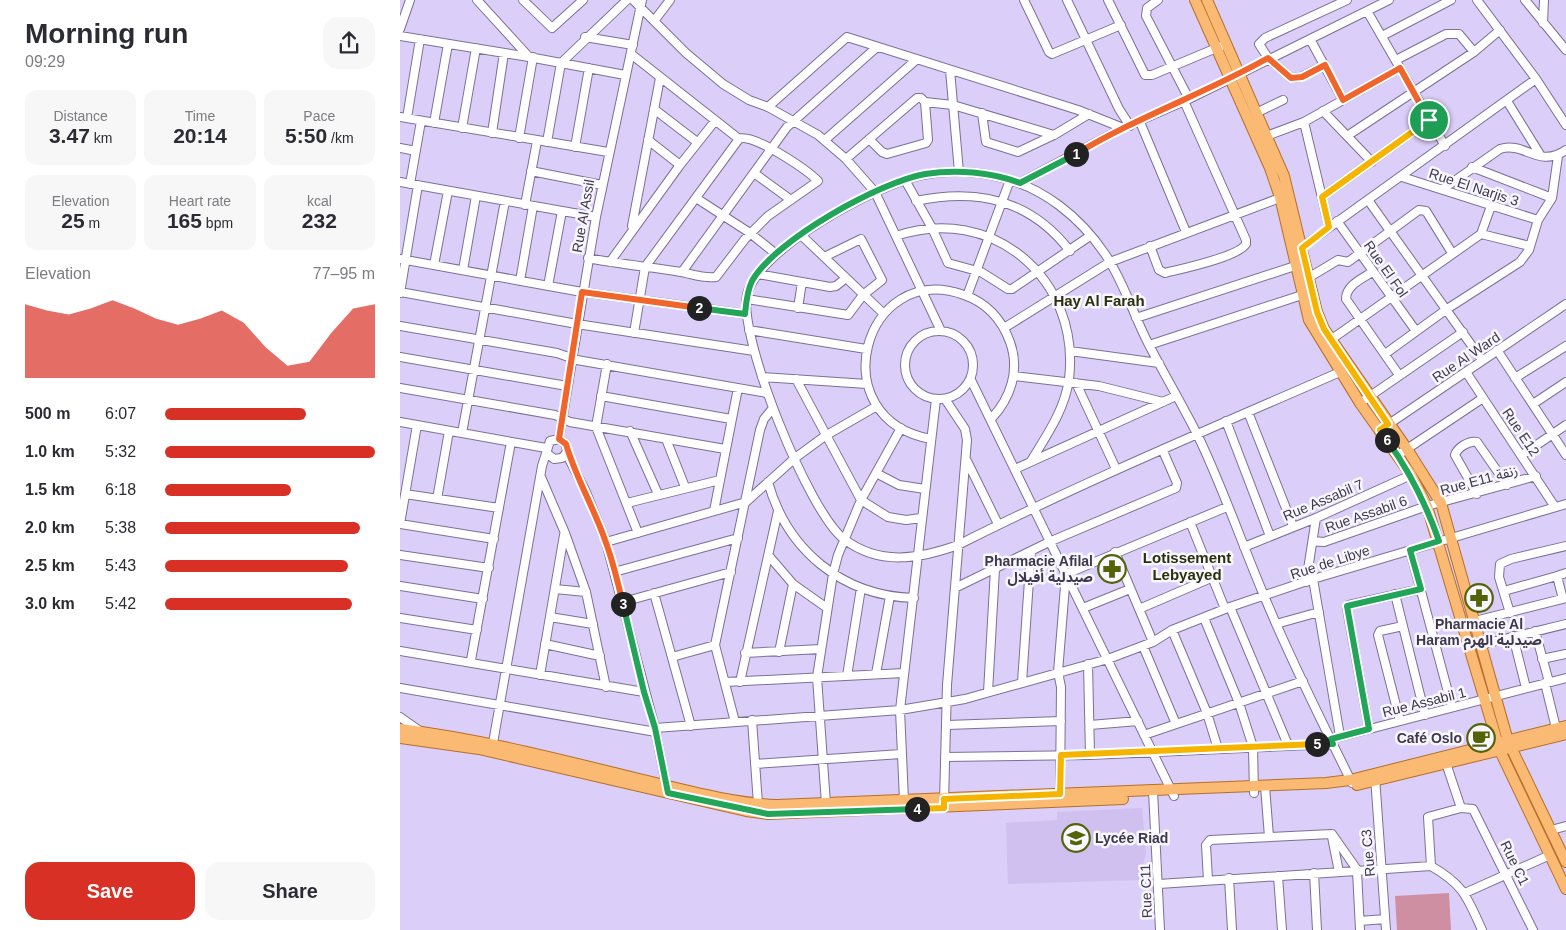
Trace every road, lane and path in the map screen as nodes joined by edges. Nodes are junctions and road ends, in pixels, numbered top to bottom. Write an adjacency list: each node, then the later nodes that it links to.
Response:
1 (410, 0): 21 (street)
2 (477, 0): 43 (street)
3 (523, 0): 4 (street)
4 (583, 0)
5 (627, 0): 30 (street)
6 (633, 0): 20 (street)
7 (670, 0): 23 (street)
8 (1024, 0): 33 (street)
9 (1067, 0): 33 (street)
10 (1108, 0): 25 (street)
11 (1195, 0): 37 (main road)
12 (1207, 0): 35 (main road)
13 (1348, 0): 44 (street)
14 (1389, 0): 22 (street)
15 (1450, 0): 29 (street)
16 (1477, 0): 27 (street)
17 (1525, 0): 24 (street)
18 (1544, 0): 24 (street)
19 (1153, 1): 49 (street)
20 (641, 4): 23 (street); 39 (street, Rue Al Assil)
21 (404, 8): 26 (street)
22 (1367, 11): 29 (street); 31 (street)
23 (654, 21): 64 (street)
24 (1543, 23): 40 (street)
25 (1121, 25): 33 (street); 49 (street)
26 (400, 30)
27 (1500, 30): 41 (street); 56 (street)
28 (400, 36): 32 (street)
29 (1382, 36): 46 (street)
30 (586, 37): 39 (street); 47 (street)
31 (1310, 39): 44 (street); 48 (street)
32 (420, 40): 34 (street); 70 (street)
33 (1087, 41): 79 (street)
34 (448, 44): 38 (street); 77 (street)
35 (1226, 44): 37 (street); 54 (main road)
36 (877, 47): 45 (street); 64 (street); 74 (street)
37 (1215, 47): 49 (street); 54 (main road)
38 (476, 48): 42 (street); 80 (street)
39 (632, 49): 53 (street, Rue Al Assil); 55 (street)
40 (1566, 50)
41 (1474, 52): 46 (street); 57 (street)
42 (504, 53): 43 (street); 81 (street)
43 (531, 57): 47 (street); 85 (street)
44 (1268, 58): 48 (street); 54 (street)
45 (916, 60): 52 (street); 89 (street)
46 (1396, 60): 51 (street)
47 (561, 63): 50 (street); 92 (street)
48 (1325, 65): 60 (street)
49 (1171, 67): 58 (street)
50 (589, 68): 53 (street); 95 (street)
51 (1400, 68): 57 (street); 60 (street)
52 (950, 70): 63 (street); 69 (street)
53 (625, 75): 100 (street, Rue Al Assil)
54 (1234, 77): 58 (street); 68 (main road); 90 (main road)
55 (660, 78): 65 (street); 73 (street)
56 (1536, 79): 61 (street); 78 (street)
57 (1414, 94): 71 (street); 84 (street)
58 (1186, 100): 75 (street); 135 (street)
59 (1283, 100): 68 (street)
60 (1343, 100): 66 (street)
61 (1507, 101): 94 (street); 101 (street)
62 (925, 102): 63 (street); 87 (street); 87 (street)
63 (953, 105): 67 (street); 108 (street)
64 (768, 107): 74 (street)
65 (654, 109): 88 (street); 93 (street)
66 (1323, 111): 76 (street); 84 (street)
67 (982, 113): 82 (street); 82 (street)
68 (1256, 113): 83 (main road)
69 (1089, 114): 79 (street); 82 (street)
70 (404, 118): 72 (street)
71 (1429, 120): 94 (street); 104 (street)
72 (421, 121): 77 (street); 99 (street)
73 (715, 121): 86 (street); 93 (street)
74 (795, 122): 89 (street); 97 (street)
75 (1140, 122): 79 (street); 142 (street)
76 (1304, 122): 83 (street); 123 (street)
77 (434, 123): 80 (street)
78 (1566, 125)
79 (1126, 127): 114 (street)
80 (462, 128): 81 (street)
81 (492, 133): 85 (street)
82 (1054, 135)
83 (1266, 136): 90 (street); 122 (main road)
84 (1347, 136): 104 (street)
85 (519, 138): 91 (street)
86 (739, 139): 97 (street); 124 (street)
87 (869, 139): 103 (street)
88 (648, 140): 105 (street); 141 (street)
89 (826, 140): 103 (street)
90 (1256, 140): 122 (main road)
91 (537, 141): 92 (street); 107 (street)
92 (547, 142): 95 (street)
93 (697, 142): 105 (street)
94 (1445, 146): 110 (street)
95 (575, 147): 100 (street)
96 (400, 148): 99 (street)
97 (772, 149): 109 (street); 126 (street)
98 (1566, 150): 102 (street)
99 (416, 151): 115 (street)
100 (608, 152): 117 (street, Rue Al Assil)
101 (1541, 156): 102 (street); 106 (street)
102 (1558, 156): 125 (street)
103 (846, 159): 120 (street)
104 (1372, 162): 123 (street)
105 (680, 165): 141 (street)
106 (1472, 167): 118 (street); 125 (street)
107 (531, 171): 117 (street); 131 (street)
108 (958, 172): 111 (street); 112 (street)
109 (754, 173): 126 (street); 134 (street)
110 (1402, 177): 118 (street, Rue El Narjis 3); 127 (street)
111 (905, 180): 120 (street); 129 (street)
112 (1010, 180): 114 (street); 130 (street)
113 (400, 182): 115 (street)
114 (1020, 183): 149 (street)
115 (410, 184): 116 (street)
116 (418, 185): 119 (street); 159 (street)
117 (602, 185): 136 (street, Rue Al Assil)
118 (1443, 189): 132 (street, Rue El Narjis 3)
119 (448, 191): 121 (street); 162 (street)
120 (875, 192): 145 (street); 147 (street)
121 (476, 196): 128 (street); 165 (street)
122 (1285, 196): 135 (street); 152 (main road)
123 (1322, 197): 139 (street)
124 (696, 198): 134 (street); 164 (street)
125 (1552, 198): 137 (street)
126 (790, 200): 144 (street)
127 (1368, 200): 138 (street); 143 (street)
128 (505, 201): 131 (street); 172 (street)
129 (916, 201): 130 (street); 140 (street)
130 (1002, 202): 148 (street); 153 (street)
131 (529, 206): 133 (street); 175 (street)
132 (1491, 206): 137 (street, Rue El Narjis 3); 146 (street)
133 (562, 211): 136 (street); 177 (street)
134 (723, 215): 144 (street); 168 (street)
135 (1234, 215): 142 (street); 150 (street)
136 (596, 217): 158 (street, Rue Al Assil)
137 (1538, 220): 151 (street)
138 (1337, 221): 139 (street); 154 (street, Rue El Fol)
139 (1329, 227): 152 (street)
140 (932, 228): 147 (street); 148 (street); 166 (street)
141 (632, 229): 160 (street)
142 (1186, 232): 150 (street)
143 (1390, 232): 154 (street); 155 (street); 171 (street)
144 (750, 233): 156 (street); 168 (street)
145 (801, 234): 156 (street); 157 (street)
146 (1481, 234): 151 (street); 155 (street)
147 (896, 236): 180 (street)
148 (989, 236): 166 (street); 167 (street)
149 (1090, 236): 153 (street); 161 (street)
150 (1150, 246): 161 (street)
151 (1530, 246): 191 (street)
152 (1298, 250): 163 (main road); 174 (main road)
153 (1070, 251): 167 (street)
154 (1360, 253): 169 (street, Rue El Fol); 174 (street)
155 (1452, 253): 171 (street)
156 (776, 254): 170 (street)
157 (824, 257): 173 (street); 181 (street)
158 (588, 258): 160 (street); 179 (street, Rue Al Assil)
159 (403, 260): 162 (street); 178 (street)
160 (610, 262): 164 (street)
161 (1110, 262): 184 (street); 194 (street)
162 (434, 265): 165 (street)
163 (1295, 266): 182 (main road); 194 (street)
164 (645, 267): 168 (street); 187 (street)
165 (463, 270): 172 (street)
166 (977, 270): 167 (street); 183 (street)
167 (1037, 270): 184 (street)
168 (682, 272)
169 (1372, 272): 185 (street, Rue El Fol); 195 (street)
170 (758, 274): 176 (street); 186 (street)
171 (1422, 274): 185 (street); 191 (street)
172 (490, 276): 175 (street); 189 (street)
173 (846, 278): 176 (street); 181 (street)
174 (1308, 278): 205 (main road)
175 (520, 281): 177 (street)
176 (802, 282): 190 (street)
177 (548, 286): 179 (street)
178 (400, 292): 189 (street)
179 (582, 292): 187 (street); 196 (street, Rue Al Assil)
180 (922, 293): 183 (street); 193 (street); 200 (street)
181 (863, 295): 190 (street); 193 (street)
182 (1302, 295): 205 (main road); 206 (street)
183 (967, 296): 198 (street)
184 (1055, 296): 198 (street); 209 (street)
185 (1390, 296): 195 (street); 201 (street, Rue El Fol)
186 (747, 299): 190 (street); 192 (street)
187 (639, 300): 192 (street); 203 (street)
188 (1566, 304): 210 (street, Rue Al Ward)
189 (484, 308): 196 (street); 204 (street)
190 (798, 308)
191 (1447, 309): 201 (street); 202 (street)
192 (745, 314): 199 (street)
193 (884, 314): 208 (street)
194 (1136, 318): 206 (street)
195 (1359, 319): 205 (street); 212 (street)
196 (577, 324): 203 (street); 214 (street, Rue Al Assil)
197 (400, 326): 204 (street)
198 (1004, 328): 222 (street)
199 (749, 330): 208 (street); 211 (street)
200 (942, 331): 226 (street); 238 (street)
201 (1416, 331): 212 (street)
202 (1463, 332): 215 (street); 221 (street)
203 (634, 333): 211 (street)
204 (479, 340): 214 (street); 218 (street)
205 (1327, 342): 219 (main road); 236 (main road)
206 (1148, 345): 216 (street)
207 (1566, 346): 224 (street)
208 (866, 349): 229 (street)
209 (1070, 350): 216 (street); 228 (street)
210 (1497, 350): 215 (street, Rue Al Ward); 224 (street)
211 (754, 351): 223 (street)
212 (1385, 354): 221 (street)
213 (400, 358): 218 (street)
214 (571, 358): 217 (street); 230 (street, Rue Al Assil)
215 (1482, 360): 220 (street, Rue Al Ward)
216 (1160, 363): 235 (street)
217 (606, 364): 232 (street); 234 (street)
218 (474, 370): 230 (street); 240 (street)
219 (1340, 372): 242 (main road); 246 (street)
220 (1466, 372): 237 (street, Rue E12); 255 (street, Rue Al Ward)
221 (1399, 375): 236 (street)
222 (1014, 376): 228 (street); 249 (street)
223 (762, 377): 225 (street); 233 (street)
224 (1515, 378): 243 (street)
225 (796, 379): 229 (street); 263 (street)
226 (971, 380): 239 (street); 249 (street)
227 (1566, 382): 243 (street)
228 (1072, 383): 241 (street); 257 (street); 277 (street)
229 (867, 384): 244 (street)
230 (567, 386): 247 (street, Rue Al Assil)
231 (400, 388): 240 (street)
232 (738, 388): 233 (street); 248 (street)
233 (767, 393): 245 (street)
234 (601, 396): 248 (street); 254 (street)
235 (1176, 396): 241 (street); 262 (street)
236 (1369, 397): 242 (street); 255 (main road)
237 (1483, 398): 271 (street); 273 (street, Rue E12)
238 (936, 399): 239 (street); 266 (street)
239 (945, 399): 276 (street)
240 (469, 401): 247 (street); 260 (street)
241 (1163, 402): 257 (street)
242 (1360, 403): 255 (main road)
243 (1533, 404): 261 (street)
244 (877, 406): 256 (street); 263 (street)
245 (773, 408): 275 (street); 294 (street)
246 (1248, 412): 250 (street); 310 (street)
247 (563, 418): 254 (street); 264 (street, Rue Al Assil)
248 (731, 419): 268 (street)
249 (991, 419): 278 (street)
250 (1226, 421): 262 (street); 313 (street)
251 (400, 422): 252 (street)
252 (417, 425): 258 (street); 289 (street)
253 (1566, 425): 261 (street)
254 (596, 427): 259 (street); 295 (street)
255 (1384, 427): 271 (main road)
256 (900, 428): 266 (street); 280 (street)
257 (1097, 430): 277 (street); 279 (street)
258 (449, 431): 260 (street); 292 (street)
259 (630, 432): 265 (street); 290 (street)
260 (462, 433): 267 (street)
261 (1552, 434): 273 (street); 274 (street)
262 (1197, 435): 270 (street); 300 (street)
263 (825, 436): 275 (street); 293 (street)
264 (559, 439): 269 (street); 272 (street)
265 (666, 439): 268 (street); 287 (street)
266 (931, 439): 288 (street)
267 (510, 442): 269 (street); 302 (street)
268 (725, 450): 284 (street)
269 (547, 451): 272 (street); 282 (street)
270 (1163, 451): 279 (street); 320 (street)
271 (1402, 452): 281 (main road); 296 (main road)
272 (566, 453): 319 (street)
273 (1522, 455): 283 (street, Rue E12)
274 (1566, 455)
275 (795, 458): 285 (street); 317 (street)
276 (966, 461): 309 (street); 321 (street)
277 (1031, 461): 278 (street)
278 (1015, 469): 299 (street)
279 (1116, 469): 299 (street)
280 (876, 473): 288 (street); 293 (street)
281 (1411, 475): 297 (main road); 306 (street, Rue Assabil 7)
282 (541, 476): 312 (street); 392 (street)
283 (1536, 476): 286 (street, Rue E11 زنقة); 301 (street, Rue E12)
284 (720, 480): 287 (street); 303 (street)
285 (768, 482): 294 (street); 304 (street)
286 (1507, 485): 291 (street, Rue E11 زنقة); 291 (street)
287 (685, 488): 290 (street)
288 (925, 489): 305 (street)
289 (405, 494): 292 (street); 308 (street)
290 (658, 494): 295 (street)
291 (1477, 494): 296 (street, Rue E11 زنقة)
292 (437, 499): 302 (street)
293 (861, 500): 305 (street); 317 (street)
294 (746, 502): 303 (street); 314 (street)
295 (627, 503): 311 (street)
296 (1441, 503): 297 (street, Rue E11 زنقة); 316 (main road)
297 (1427, 506): 316 (main road); 318 (street, Rue Assabil 6)
298 (1566, 506): 301 (street, Rue de Libye)
299 (1034, 507): 309 (street); 320 (street)
300 (1227, 507): 307 (street); 323 (street)
301 (1555, 507): 316 (street, Rue de Libye)
302 (499, 508): 315 (street)
303 (714, 511): 311 (street)
304 (778, 511): 328 (street); 335 (street)
305 (921, 518): 329 (street)
306 (1316, 518): 310 (street, Rue Assabil 7); 318 (street)
307 (1190, 522): 326 (street); 338 (street)
308 (400, 524): 315 (street)
309 (998, 524): 321 (street)
310 (1293, 526): 313 (street, Rue Assabil 7)
311 (638, 532): 319 (street)
312 (565, 533): 342 (street); 348 (street)
313 (1270, 536): 323 (street, Rue Assabil 7)
314 (738, 538): 332 (street); 333 (street)
315 (494, 539): 330 (street)
316 (1444, 539): 324 (street, Rue de Libye); 366 (main road); 369 (main road)
317 (844, 540): 329 (street); 335 (street)
318 (1313, 541): 339 (street)
319 (606, 542): 332 (street)
320 (1049, 542): 325 (street); 336 (street)
321 (958, 545): 329 (street); 344 (street)
322 (1566, 546): 347 (street)
323 (1244, 547): 352 (street)
324 (1410, 550): 339 (street, Rue de Libye); 346 (street)
325 (1031, 551): 331 (street); 402 (street)
326 (1115, 552): 336 (street); 345 (street)
327 (400, 555): 330 (street)
328 (769, 556): 340 (street); 384 (street)
329 (917, 556): 353 (street)
330 (489, 568): 354 (street)
331 (996, 568): 344 (street); 409 (street)
332 (614, 572): 356 (street)
333 (731, 572): 349 (street); 378 (street)
334 (1566, 573): 337 (street)
335 (833, 574): 343 (street); 357 (street)
336 (1066, 574): 358 (street); 393 (street)
337 (1557, 576): 347 (street); 355 (street)
338 (1211, 578): 359 (street); 360 (street)
339 (1309, 581): 352 (street, Rue de Libye); 361 (street)
340 (793, 584): 357 (street); 383 (street)
341 (400, 586): 354 (street)
342 (555, 588): 348 (street); 363 (street)
343 (861, 588): 351 (street); 397 (street)
344 (954, 588): 412 (street)
345 (1130, 589): 358 (street); 360 (street)
346 (1421, 589): 350 (street); 415 (street)
347 (1504, 591): 362 (street)
348 (586, 592): 367 (street)
349 (654, 593): 356 (street); 387 (street)
350 (1395, 594): 371 (street); 432 (street)
351 (890, 596): 353 (street); 395 (street)
352 (1264, 596): 359 (street, Rue de Libye); 368 (street)
353 (914, 598): 394 (street)
354 (483, 599): 372 (street)
355 (1564, 599): 362 (street)
356 (623, 602): 408 (street)
357 (827, 608): 381 (street)
358 (1083, 608): 388 (street)
359 (1227, 608): 365 (street, Rue de Libye); 410 (street)
360 (1139, 609): 376 (street)
361 (1319, 612): 368 (street); 437 (street)
362 (1510, 613): 366 (street)
363 (550, 617): 367 (street); 377 (street)
364 (400, 618): 372 (street)
365 (1204, 618): 373 (street, Rue de Libye); 413 (street)
366 (1474, 621): 369 (street); 379 (main road)
367 (593, 624): 386 (street)
368 (1276, 624): 403 (street)
369 (1463, 624): 411 (main road)
370 (1566, 624): 374 (street)
371 (1402, 626): 418 (street); 424 (street)
372 (477, 630): 390 (street)
373 (1172, 630): 376 (street, Rue de Libye); 417 (street)
374 (1535, 631): 375 (street); 389 (street)
375 (1514, 636): 379 (street); 407 (street)
376 (1154, 642): 380 (street, Rue de Libye)
377 (545, 644): 386 (street); 396 (street)
378 (715, 645): 387 (street); 400 (street)
379 (1480, 645): 411 (main road)
380 (1143, 646): 388 (street, Rue de Libye); 426 (street)
381 (821, 649): 383 (street); 398 (street)
382 (400, 651): 390 (street)
383 (779, 652): 384 (street)
384 (746, 653): 401 (street)
385 (1566, 654): 389 (street)
386 (600, 656): 405 (street)
387 (672, 657): 428 (street)
388 (1108, 659): 391 (street, Rue de Libye); 423 (street)
389 (1542, 659): 404 (street)
390 (473, 663): 392 (street)
391 (1088, 664): 393 (street, Rue de Libye); 427 (street)
392 (507, 669): 396 (street); 414 (street)
393 (1058, 672): 402 (street, Rue de Libye); 422 (street)
394 (904, 673): 395 (street); 416 (street)
395 (876, 674): 397 (street)
396 (540, 675): 405 (street)
397 (848, 676): 398 (street)
398 (817, 677): 401 (street); 419 (street)
399 (1566, 678): 404 (street, Rue Assabil 1)
400 (726, 682): 401 (street); 425 (street)
401 (740, 682)
402 (1022, 682): 409 (street, Rue de Libye)
403 (1303, 682): 410 (street); 439 (street)
404 (1547, 682): 407 (street, Rue Assabil 1); 430 (street)
405 (606, 687): 408 (street)
406 (400, 688): 414 (street, Rue de Libye)
407 (1526, 688): 411 (street, Rue Assabil 1)
408 (644, 692): 433 (street)
409 (988, 692): 412 (street, Rue de Libye)
410 (1267, 693): 413 (street); 441 (street)
411 (1490, 699): 415 (street, Rue Assabil 1); 442 (main road)
412 (947, 703): 416 (street, Rue de Libye); 429 (street)
413 (1239, 703): 417 (street); 443 (street)
414 (500, 705): 433 (street, Rue de Libye); 440 (street)
415 (1452, 708): 418 (street, Rue Assabil 1)
416 (900, 710): 419 (street, Rue de Libye); 446 (street)
417 (1207, 713): 426 (street); 444 (street)
418 (1425, 714): 424 (street, Rue Assabil 1)
419 (820, 716): 421 (street, Rue de Libye); 450 (street)
420 (400, 717): 434 (street)
421 (752, 720): 425 (street, Rue de Libye); 452 (street)
422 (1061, 721): 429 (street); 447 (street)
423 (1138, 721): 427 (street); 436 (street)
424 (1400, 721): 432 (street, Rue Assabil 1)
425 (735, 722): 428 (street, Rue de Libye)
426 (1176, 724): 436 (street)
427 (1090, 725): 448 (street)
428 (691, 726): 433 (street, Rue de Libye)
429 (947, 726): 449 (street)
430 (1561, 727): 442 (main road)
431 (400, 728): 434 (main road)
432 (1369, 729): 437 (street, Rue Assabil 1)
433 (655, 730): 455 (street)
434 (420, 731): 440 (main road)
435 (1566, 734): 442 (main road)
436 (1144, 735): 445 (street)
437 (1340, 736): 439 (street, Rue Assabil 1)
438 (400, 738): 455 (main road)
439 (1332, 742): 441 (street, Rue Assabil 1); 454 (street)
440 (493, 744): 455 (main road)
441 (1288, 745): 443 (street, Rue Assabil 1)
442 (1505, 746): 451 (main road); 467 (main road); 470 (main road)
443 (1253, 747): 444 (street, Rue Assabil 1); 457 (street)
444 (1218, 749): 445 (street, Rue Assabil 1)
445 (1152, 752): 448 (street, Rue Assabil 1); 458 (street)
446 (901, 754): 450 (street); 461 (street)
447 (1061, 755): 448 (street, Rue Assabil 1); 449 (street, Rue Assabil 1); 459 (street)
448 (1090, 755)
449 (945, 757): 464 (street)
450 (822, 760): 452 (street); 463 (street)
451 (1444, 760): 453 (main road); 465 (street)
452 (755, 764): 462 (street)
453 (1375, 778): 454 (main road); 474 (street, Rue C3)
454 (1352, 783): 456 (main road)
455 (667, 789): 462 (main road); 464 (main road)
456 (1265, 789): 457 (main road); 469 (street)
457 (1253, 790): 458 (main road)
458 (1173, 793): 460 (main road)
459 (1060, 794): 460 (main road); 464 (main road)
460 (1153, 794): 464 (main road); 482 (street, Rue C11)
461 (904, 800): 463 (main road); 464 (main road)
462 (758, 804): 463 (main road)
463 (826, 804)
464 (944, 804)
465 (1461, 808): 473 (street); 478 (street, Rue C1)
466 (1566, 826): 467 (street)
467 (1552, 833): 470 (main road); 472 (main road)
468 (1332, 834): 469 (street); 475 (street); 476 (street)
469 (1269, 837): 481 (street)
470 (1544, 842): 471 (main road)
471 (1550, 855): 478 (street); 483 (main road)
472 (1566, 862)
473 (1431, 866): 474 (street); 484 (street)
474 (1383, 870): 475 (street); 485 (street, Rue C3)
475 (1358, 871): 476 (street); 486 (street)
476 (1339, 872): 477 (street)
477 (1314, 873): 479 (street); 490 (street)
478 (1507, 874): 484 (street); 494 (street, Rue C1)
479 (1278, 876): 480 (street); 489 (street)
480 (1229, 878): 481 (street); 488 (street)
481 (1208, 880): 482 (street)
482 (1159, 884): 487 (street, Rue C11)
483 (1566, 889)
484 (1465, 893): 493 (street)
485 (1385, 919): 486 (street); 492 (street, Rue C3)
486 (1360, 921): 491 (street)
487 (1160, 930)
488 (1232, 930)
489 (1282, 930)
490 (1317, 930)
491 (1360, 930)
492 (1386, 930)
493 (1482, 930)
494 (1533, 930)

